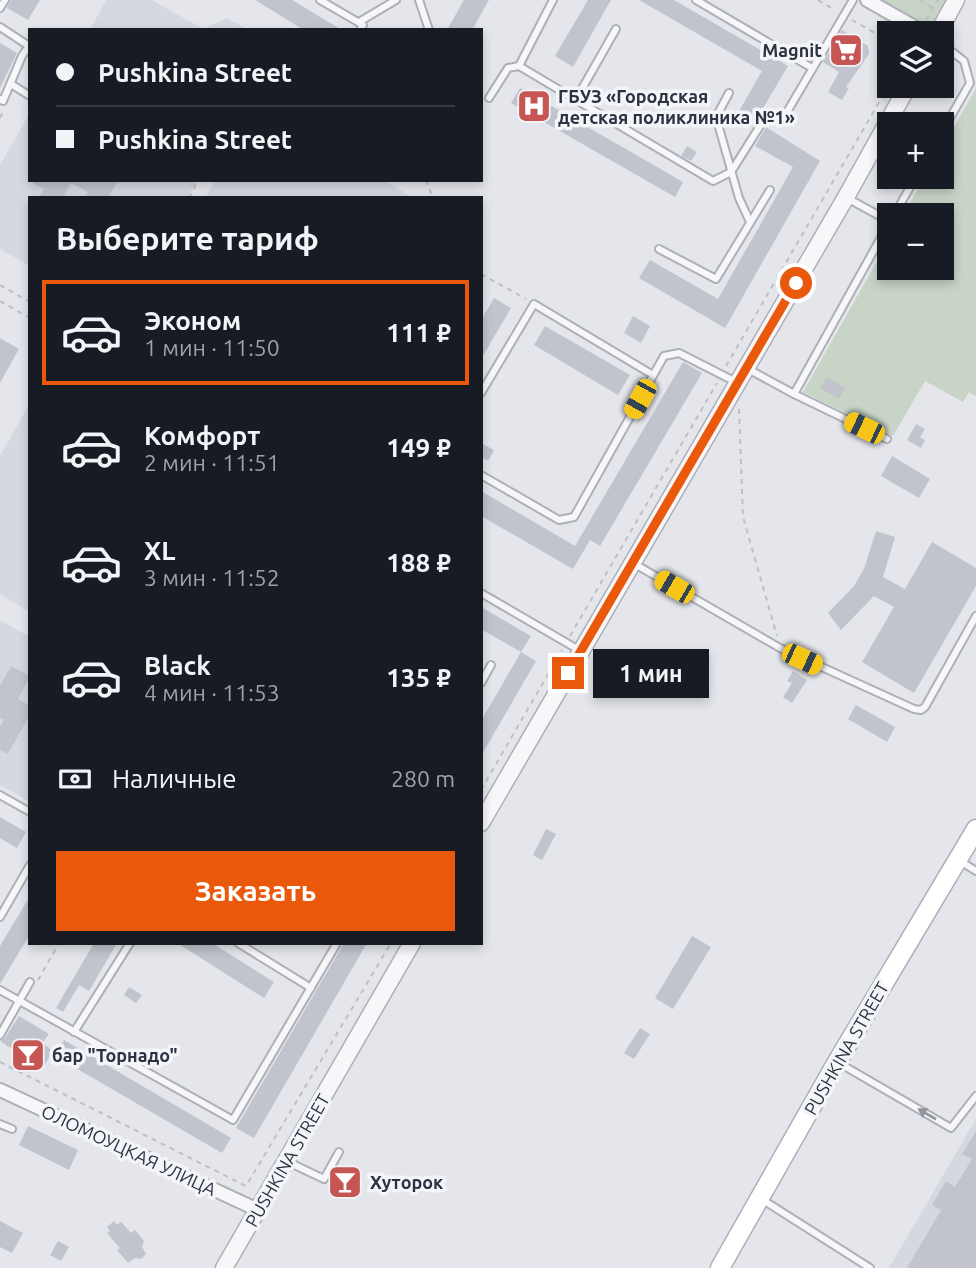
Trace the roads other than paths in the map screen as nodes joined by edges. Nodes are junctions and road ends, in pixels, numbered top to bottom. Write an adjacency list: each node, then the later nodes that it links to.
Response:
1 (5, 0): 10 (lane)
2 (320, 0): 13 (lane)
3 (396, 0): 13 (lane)
4 (419, 0): 15 (lane)
5 (553, 0): 20 (lane)
6 (696, 0): 21 (lane)
7 (853, 0): 21 (lane)
8 (867, 0): 11 (street)
9 (956, 0): 12 (street)
10 (0, 8)
11 (904, 21)
12 (945, 21)
13 (359, 26)
14 (0, 27): 17 (lane)
15 (428, 28)
16 (616, 29): 28 (lane)
17 (28, 45)
18 (28, 47): 22 (lane)
19 (954, 53): 29 (lane)
20 (519, 66): 25 (lane); 28 (lane)
21 (812, 68): 30 (lane)
22 (11, 84): 24 (lane); 27 (lane)
23 (729, 93): 30 (lane)
24 (28, 95)
25 (489, 98)
26 (901, 98): 32 (street)
27 (0, 99)
28 (575, 101): 30 (lane)
29 (953, 112)
30 (732, 172): 34 (lane)
31 (770, 190): 34 (lane)
32 (846, 197): 33 (lane); 37 (street)
33 (877, 215)
34 (750, 222): 36 (lane)
35 (877, 244): 41 (lane)
36 (659, 249)
37 (747, 368): 39 (street); 41 (lane)
38 (653, 375): 39 (lane); 40 (lane); 43 (lane)
39 (738, 383): 44 (street)
40 (483, 390)
41 (794, 394): 42 (lane)
42 (887, 439)
43 (483, 476)
44 (632, 562): 46 (lane); 47 (street)
45 (483, 594): 47 (lane)
46 (976, 616)
47 (573, 647): 52 (street)
48 (491, 665): 49 (lane)
49 (483, 679)
50 (0, 795): 51 (lane)
51 (28, 811)
52 (483, 819)
53 (976, 829): 54 (main road, PUSHKINA STREET)
54 (958, 860): 56 (lane); 68 (main road, PUSHKINA STREET)
55 (28, 868): 57 (lane)
56 (976, 871)
57 (0, 917)
58 (129, 945): 66 (lane)
59 (241, 945): 63 (lane)
60 (336, 945): 63 (lane)
61 (411, 945): 74 (street, PUSHKINA STREET)
62 (30, 982): 65 (lane)
63 (311, 988): 66 (lane)
64 (0, 990): 65 (lane)
65 (19, 1001): 66 (lane); 67 (lane)
66 (74, 1032)
67 (0, 1035)
68 (837, 1062): 70 (lane, one-way to 68); 75 (main road, PUSHKINA STREET)
69 (0, 1090): 76 (street, ОЛОМОУЦКАЯ УЛИЦА)
70 (976, 1096)
71 (0, 1124): 72 (lane)
72 (12, 1129)
73 (338, 1152): 74 (lane)
74 (286, 1161): 76 (street, PUSHKINA STREET)
75 (761, 1199): 78 (main road, PUSHKINA STREET); 79 (lane)
76 (258, 1210): 77 (street, PUSHKINA STREET)
77 (224, 1268)
78 (720, 1268)
79 (870, 1268)

